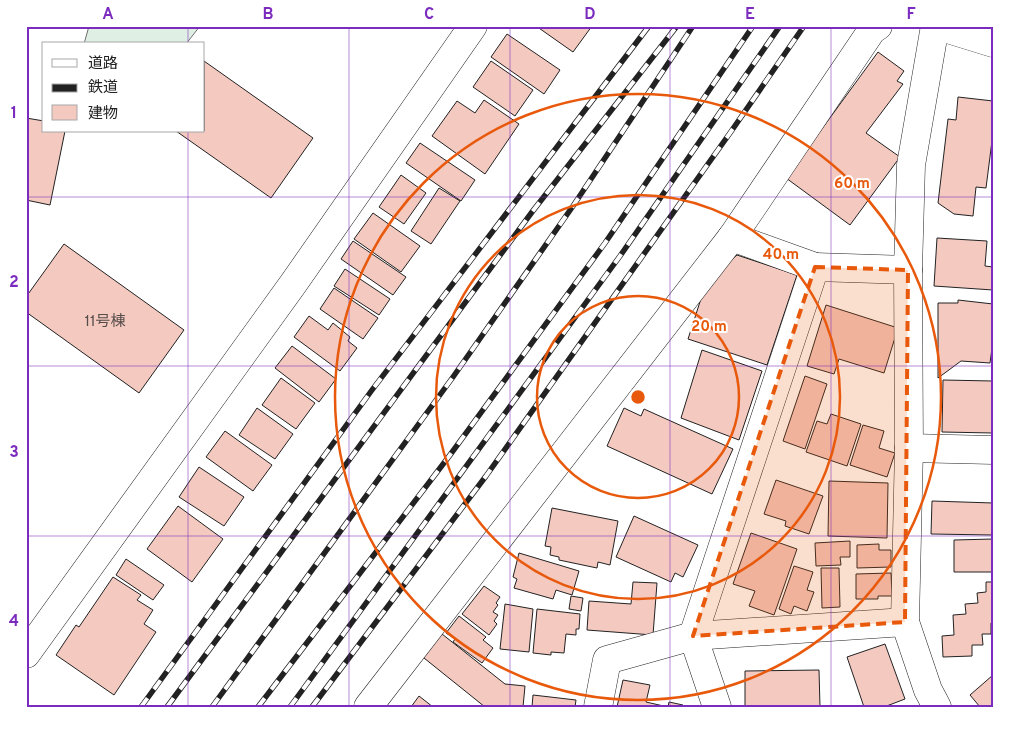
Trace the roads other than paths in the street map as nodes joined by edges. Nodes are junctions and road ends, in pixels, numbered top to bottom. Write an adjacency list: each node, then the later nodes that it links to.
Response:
1 (473, 26): 12 (street)
2 (878, 26): 5 (street)
3 (936, 26): 4 (street); 7 (street)
4 (993, 43)
5 (732, 237): 6 (street); 13 (street)
6 (815, 266): 7 (street); 11 (street)
7 (908, 270): 8 (street)
8 (909, 448): 9 (street); 10 (street)
9 (993, 450)
10 (905, 622): 11 (street); 16 (street)
11 (693, 636): 14 (street); 15 (street)
12 (26, 654)
13 (368, 707)
14 (598, 707)
15 (717, 707)
16 (937, 707)

